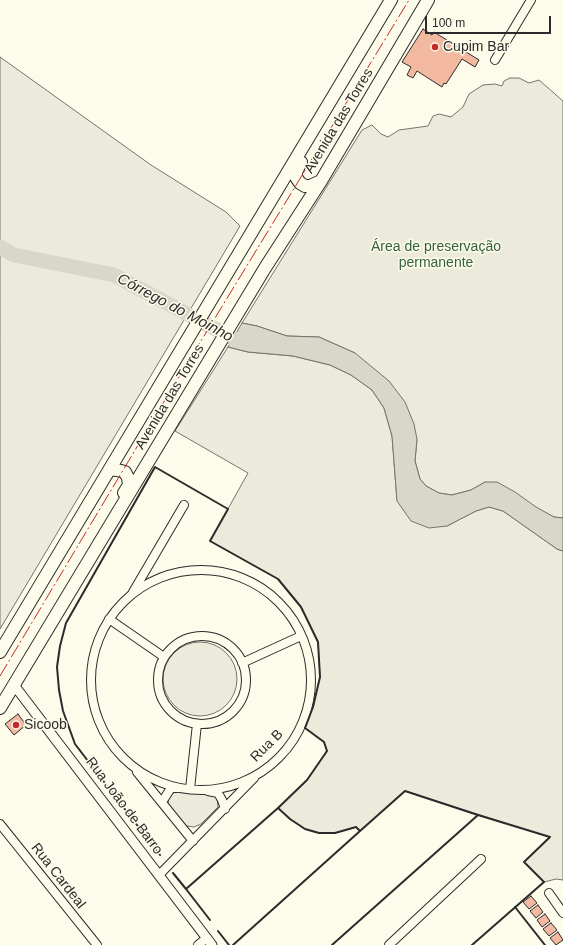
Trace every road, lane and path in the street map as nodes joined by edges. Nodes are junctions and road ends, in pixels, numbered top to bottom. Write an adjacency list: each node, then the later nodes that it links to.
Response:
1 (391, 0): 5 (main road, Avenida das Torres)
2 (428, 0): 6 (main road, Avenida das Torres)
3 (531, 0): 4 (street)
4 (495, 60)
5 (337, 92): 6 (main road); 7 (main road, Avenida das Torres)
6 (320, 181): 9 (main road, Avenida das Torres)
7 (110, 469): 9 (main road); 13 (main road, Avenida das Torres)
8 (184, 505): 10 (street, Rua B)
9 (78, 578): 16 (main road, Avenida das Torres)
10 (132, 594): 11 (street, Rua B); 12 (street, Rua B)
11 (109, 619): 14 (street); 19 (street, Rua B)
12 (302, 636): 15 (street); 20 (street, Rua B)
13 (0, 652)
14 (164, 657): 15 (street); 18 (street)
15 (242, 663): 18 (street)
16 (14, 685): 17 (main road, Avenida das Torres); 29 (street, Rua João de Barro)
17 (0, 708)
18 (196, 724): 22 (street)
19 (131, 765): 21 (street, Rua B); 24 (street)
20 (258, 774): 23 (street, Rua B); 25 (street)
21 (177, 788): 22 (street, Rua B); 24 (street)
22 (190, 790): 23 (street, Rua B)
23 (206, 790): 25 (street)
24 (162, 802): 27 (street)
25 (225, 809): 27 (street)
26 (0, 824): 33 (street, Rua Cardeal)
27 (193, 841): 29 (street)
28 (481, 859): 35 (street)
29 (159, 875): 32 (street, Rua João de Barro)
30 (549, 893): 31 (street)
31 (563, 913)
32 (210, 942): 34 (street)
33 (97, 945)
34 (198, 945)
35 (389, 945)

